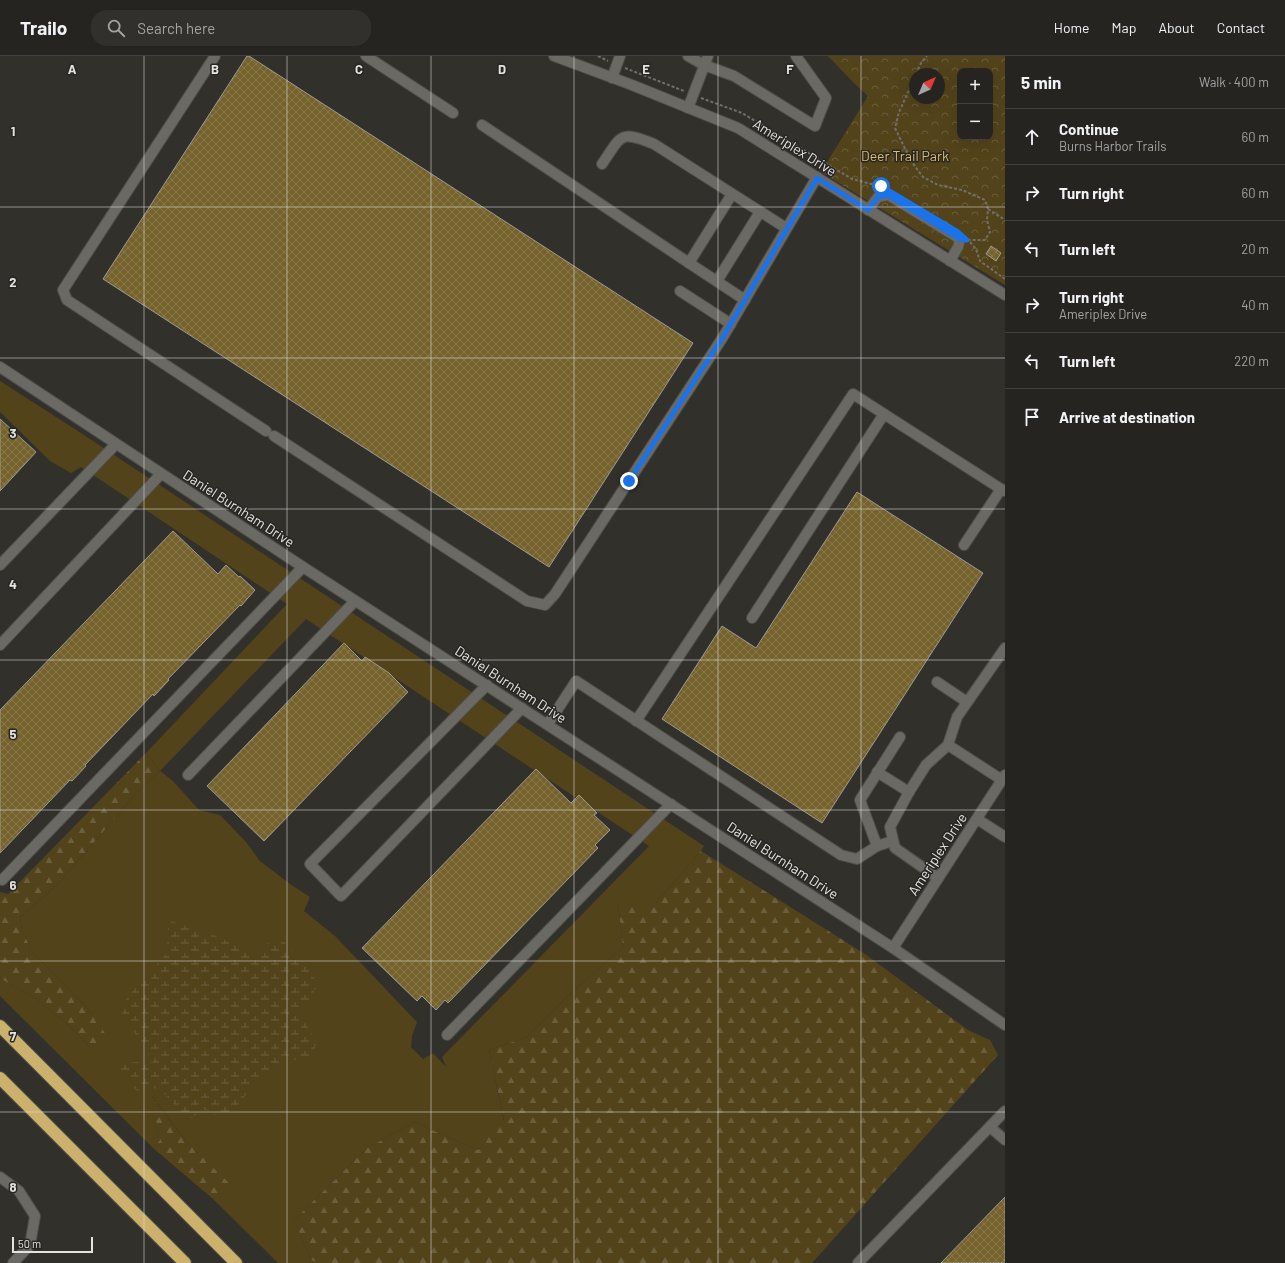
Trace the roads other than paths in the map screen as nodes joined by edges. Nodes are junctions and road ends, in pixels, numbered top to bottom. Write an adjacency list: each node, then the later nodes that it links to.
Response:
1 (215, 56): 24 (street)
2 (366, 56): 10 (street)
3 (554, 56): 8 (street, Ameriplex Drive)
4 (688, 56): 7 (street)
5 (796, 56): 7 (street)
6 (619, 60): 8 (street)
7 (706, 60): 9 (street)
8 (612, 78): 9 (street, Ameriplex Drive)
9 (688, 108): 13 (street, Ameriplex Drive)
10 (453, 113)
11 (482, 125): 19 (street)
12 (602, 164): 14 (street)
13 (817, 178): 15 (street, Ameriplex Drive); 17 (street)
14 (732, 194): 16 (street); 19 (street)
15 (868, 210): 18 (street, Ameriplex Drive); 18 (street)
16 (760, 212): 17 (street); 20 (street)
17 (786, 228): 23 (street)
18 (950, 261): 22 (street, Ameriplex Drive)
19 (689, 263): 20 (street)
20 (717, 282): 23 (street)
21 (680, 291): 24 (street)
22 (1005, 295)
23 (744, 300): 24 (street)
24 (730, 324)
25 (0, 367): 27 (street, Daniel Burnham Drive)
26 (884, 414): 29 (street); 34 (street); 41 (street)
27 (116, 444): 28 (street, Daniel Burnham Drive); 31 (street)
28 (161, 474): 32 (street, Daniel Burnham Drive); 35 (street)
29 (1003, 490): 30 (street)
30 (964, 545)
31 (0, 565)
32 (303, 567): 33 (street, Daniel Burnham Drive); 55 (street)
33 (355, 601): 38 (street, Daniel Burnham Drive); 46 (street)
34 (752, 618)
35 (0, 645)
36 (1005, 648): 39 (street)
37 (937, 682): 39 (street)
38 (487, 685): 40 (street, Daniel Burnham Drive); 40 (street)
39 (967, 702): 44 (street)
40 (522, 708): 42 (street, Daniel Burnham Drive)
41 (636, 720): 42 (street); 53 (street)
42 (548, 724): 49 (street, Daniel Burnham Drive)
43 (900, 737): 45 (street)
44 (948, 745): 47 (street); 48 (street)
45 (877, 772): 48 (street); 53 (street)
46 (188, 775)
47 (1003, 778): 50 (street, Ameriplex Drive)
48 (909, 792): 52 (street)
49 (671, 804): 56 (street, Daniel Burnham Drive); 59 (street)
50 (977, 819): 51 (street); 54 (street, Ameriplex Drive)
51 (1005, 837)
52 (893, 841): 53 (street); 54 (street)
53 (877, 846)
54 (938, 878): 56 (street, Ameriplex Drive)
55 (2, 880)
56 (893, 948): 57 (street, Daniel Burnham Drive)
57 (1005, 1025)
58 (0, 1026): 67 (highway)
59 (447, 1035)
60 (0, 1078): 66 (highway)
61 (1005, 1111): 62 (street)
62 (990, 1127): 63 (street); 68 (street)
63 (1005, 1140)
64 (0, 1177): 65 (street)
65 (13, 1263)
66 (185, 1263)
67 (236, 1263)
68 (858, 1263)

